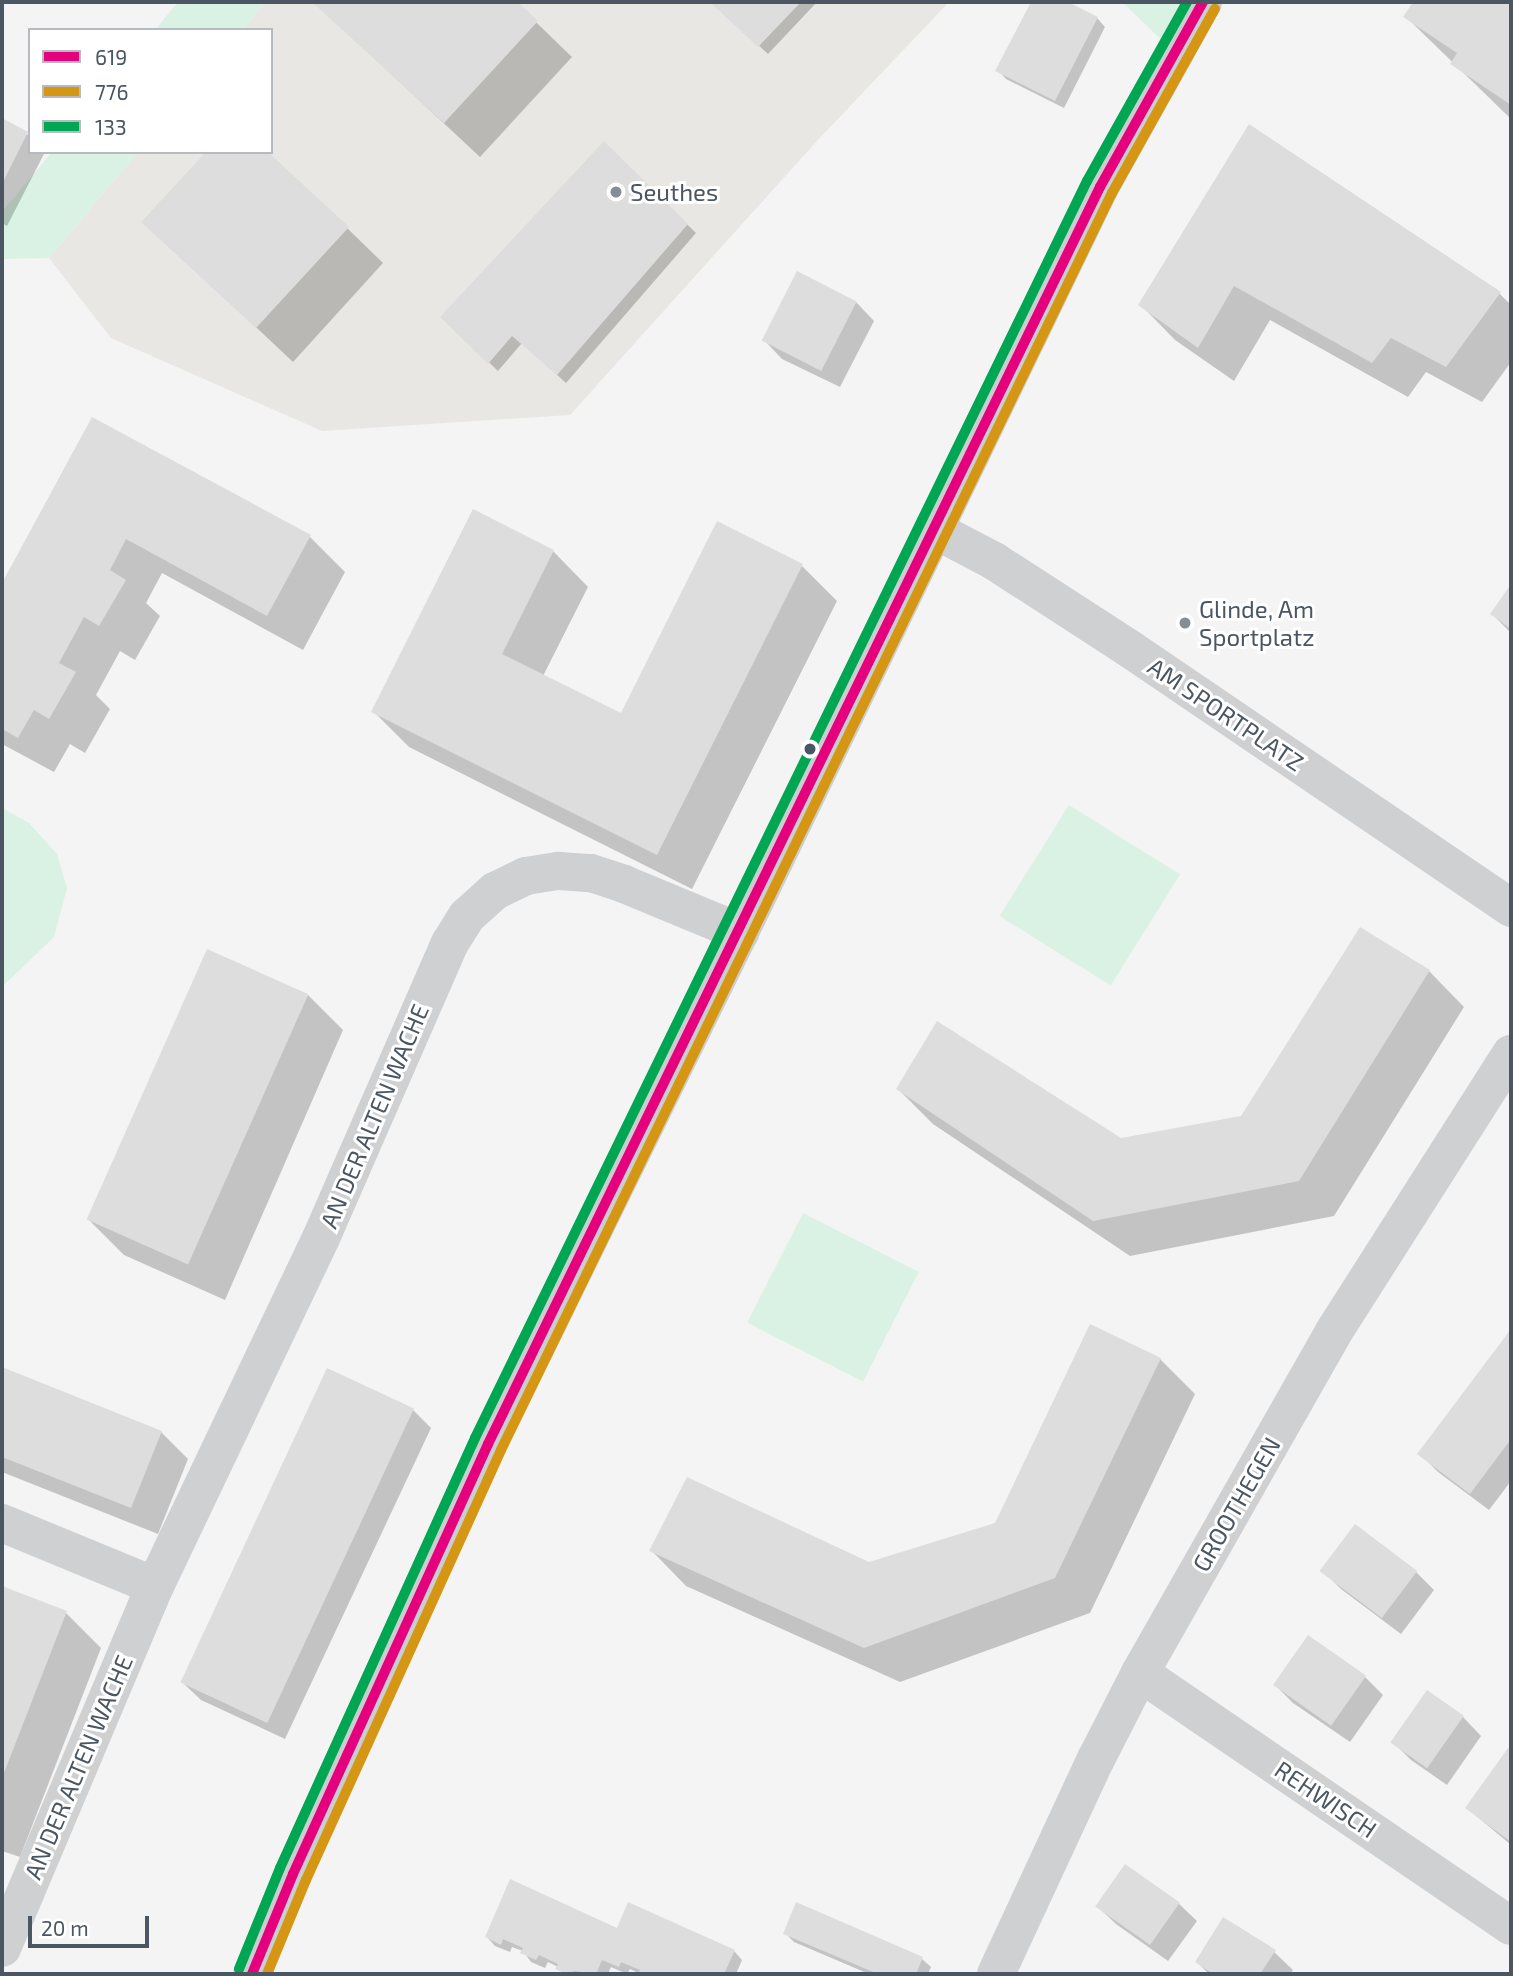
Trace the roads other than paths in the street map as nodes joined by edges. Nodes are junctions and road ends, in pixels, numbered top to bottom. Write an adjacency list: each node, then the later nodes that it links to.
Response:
1 (1203, 2): 2 (main road)
2 (935, 530): 3 (street, AM SPORTPLATZ); 4 (main road)
3 (1511, 908)
4 (740, 932): 7 (street, AN DER ALTEN WACHE); 11 (main road)
5 (1511, 1054): 8 (street, GROOTHEGEN)
6 (2, 1523): 7 (street)
7 (155, 1586): 10 (street, AN DER ALTEN WACHE)
8 (1140, 1673): 9 (street, REHWISCH); 12 (street, GROOTHEGEN)
9 (1511, 1926)
10 (2, 1948)
11 (252, 1974)
12 (996, 1974)

